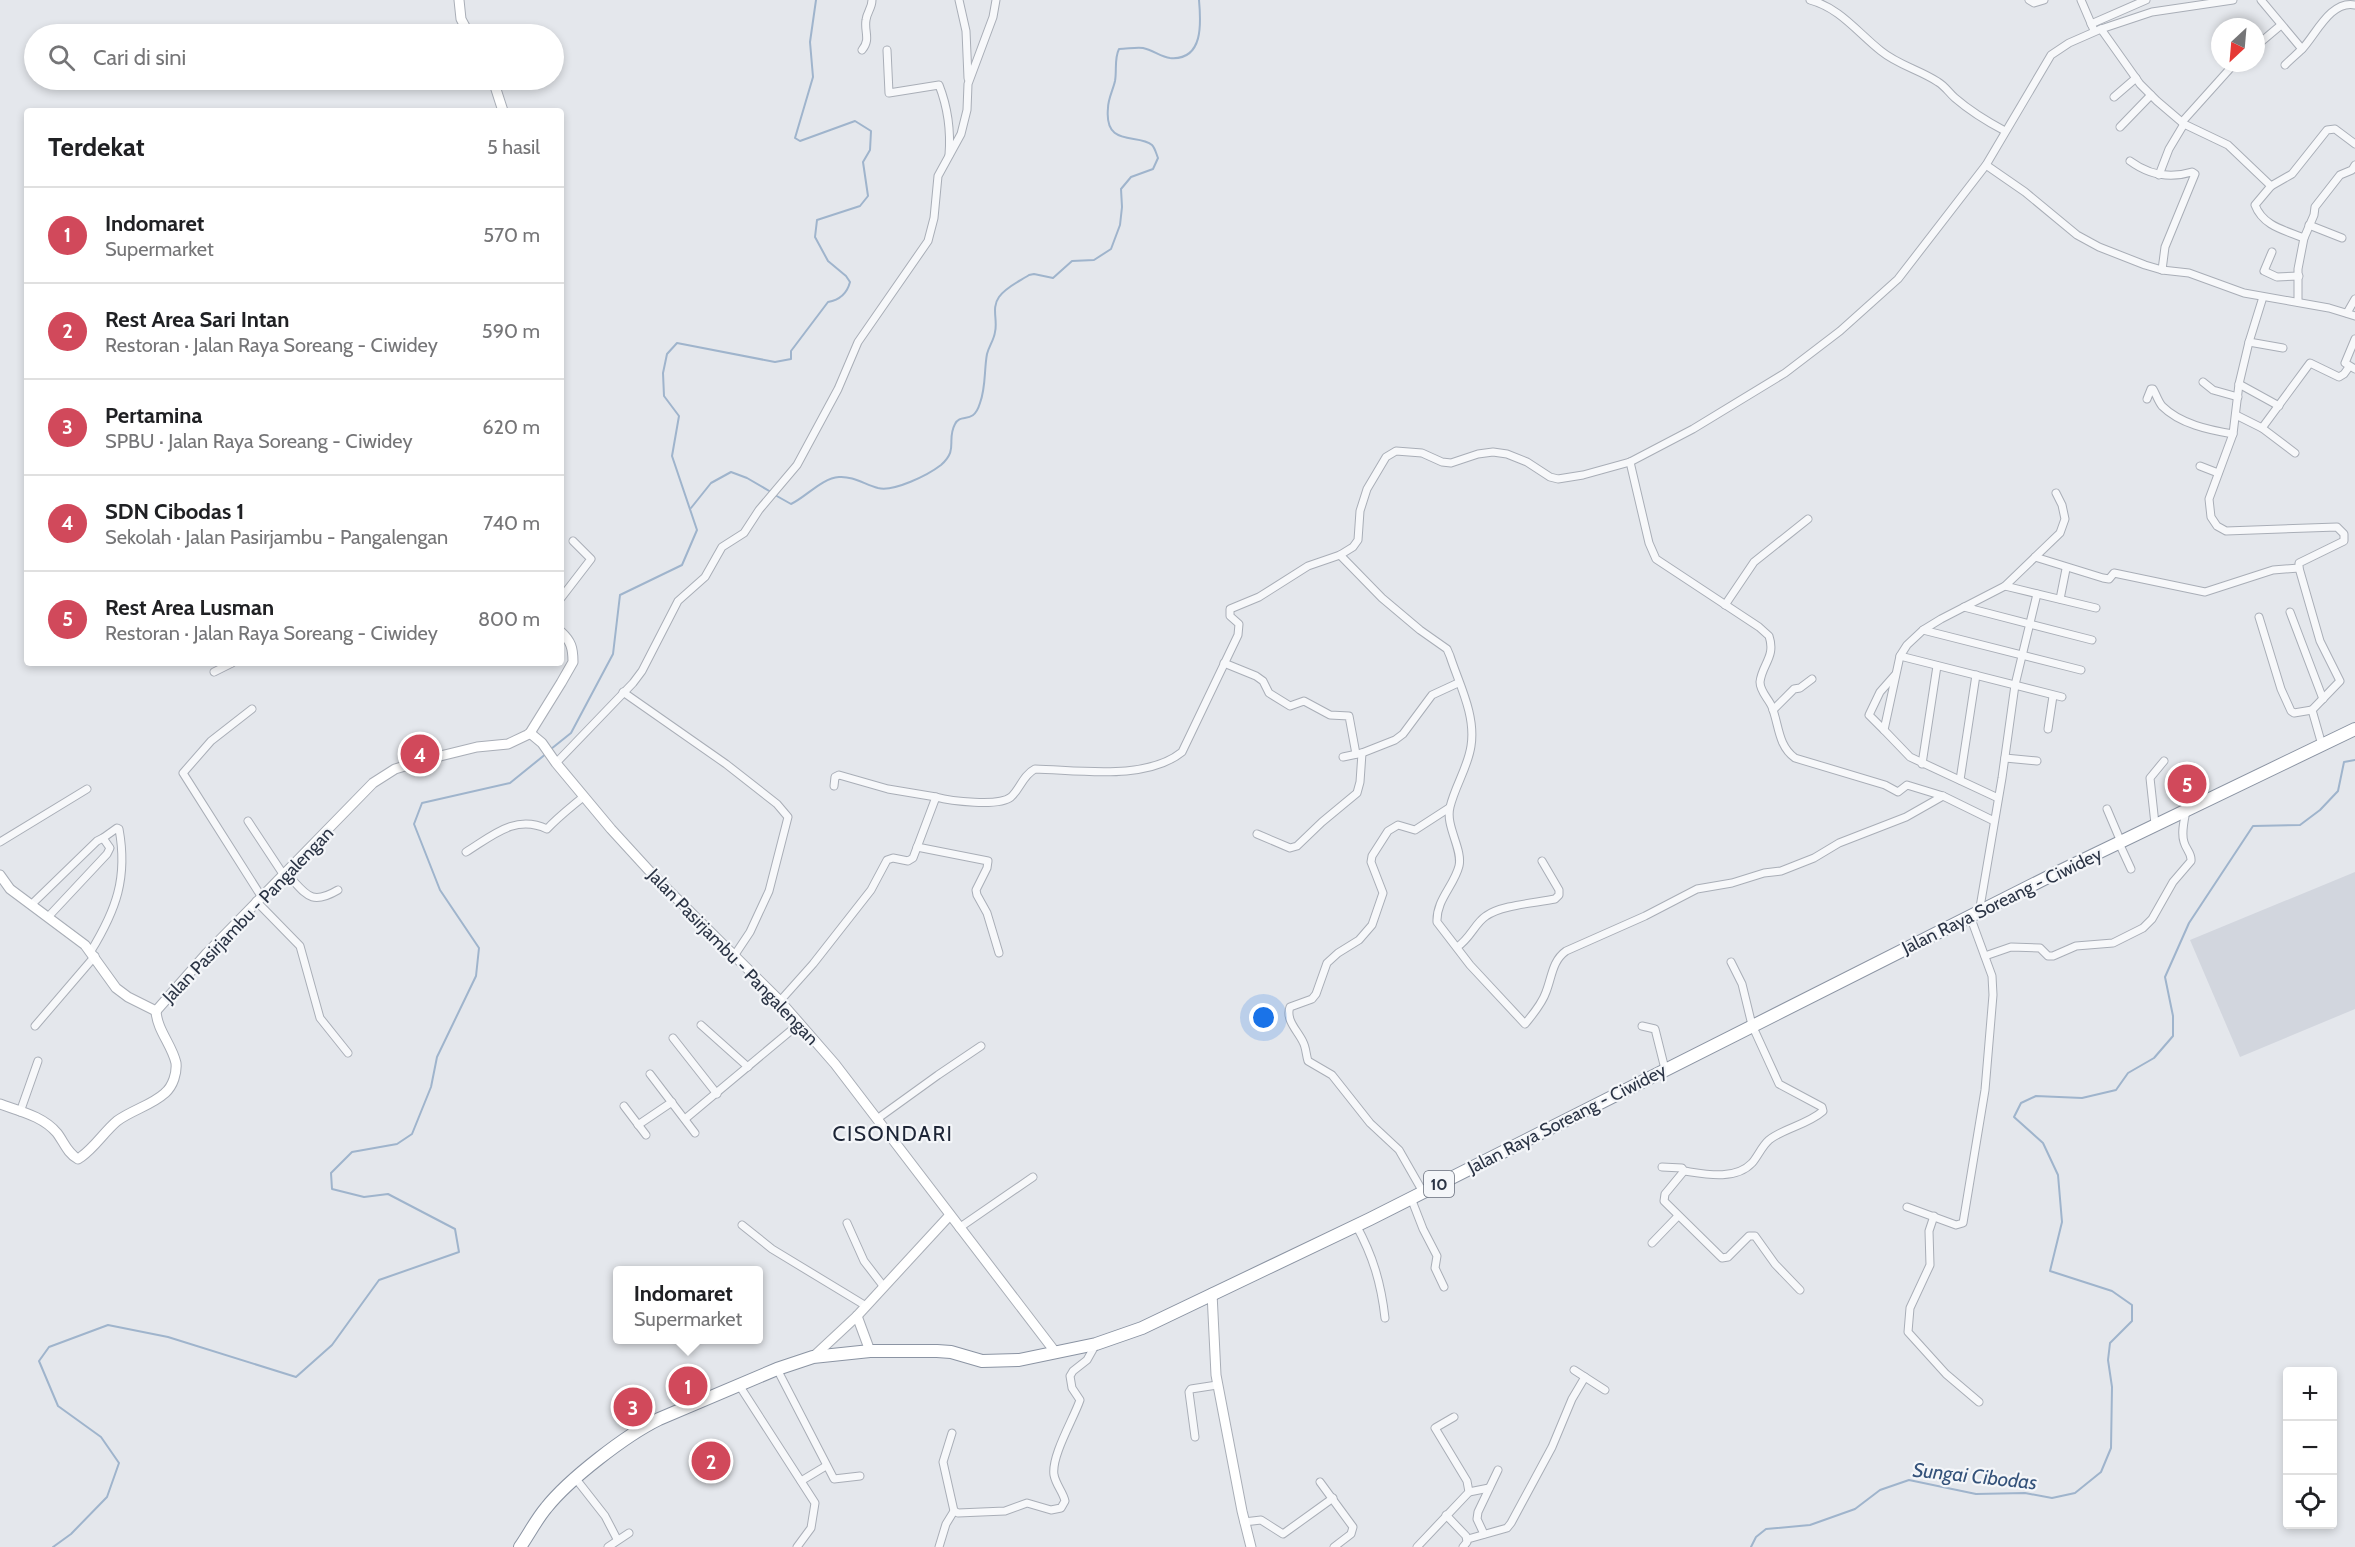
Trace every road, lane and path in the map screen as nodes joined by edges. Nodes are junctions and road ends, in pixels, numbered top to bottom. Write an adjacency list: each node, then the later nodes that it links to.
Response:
1 (459, 0): 14 (main road)
2 (872, 0): 19 (street)
3 (959, 0): 24 (street)
4 (996, 0): 24 (street)
5 (1810, 0): 31 (street)
6 (2029, 0): 7 (street)
7 (2044, 0)
8 (2081, 0): 16 (street)
9 (2146, 0): 16 (street)
10 (2233, 0): 12 (street)
11 (2261, 0): 15 (street)
12 (2206, 1): 16 (street)
13 (2355, 5): 18 (street)
14 (464, 24)
15 (2281, 25): 17 (street); 18 (street)
16 (2095, 28): 23 (street); 31 (street)
17 (2265, 38)
18 (2302, 49): 21 (street)
19 (862, 50)
20 (887, 50): 33 (street)
21 (2285, 65)
22 (2227, 72): 29 (street)
23 (2136, 78): 26 (street); 27 (street)
24 (968, 84): 33 (street)
25 (496, 90): 28 (main road)
26 (2151, 95): 29 (street); 30 (street)
27 (2114, 97)
28 (502, 108)
29 (2183, 123): 37 (street); 38 (street)
30 (2120, 127)
31 (2006, 131): 35 (street)
32 (2355, 144): 38 (street)
33 (948, 158): 98 (street)
34 (2130, 161): 37 (street)
35 (1986, 165): 43 (street); 63 (street)
36 (2355, 165): 39 (street)
37 (2159, 175): 43 (street)
38 (2271, 186): 40 (street)
39 (2309, 225): 40 (street); 41 (street)
40 (2304, 238): 44 (street)
41 (2342, 238)
42 (2272, 252): 44 (street)
43 (2162, 270): 45 (street)
44 (2299, 276): 47 (street)
45 (2263, 297): 47 (street); 51 (street)
46 (2355, 298): 48 (street)
47 (2298, 302): 48 (street)
48 (2347, 313): 49 (street)
49 (2355, 316)
50 (2355, 339): 53 (street)
51 (2249, 342): 52 (street); 55 (street)
52 (2283, 348)
53 (2352, 368): 58 (street)
54 (2203, 382): 56 (street)
55 (2239, 384): 56 (street); 58 (street)
56 (2238, 397): 59 (street)
57 (2147, 399): 61 (street)
58 (2279, 406): 60 (street)
59 (2236, 415): 60 (street); 61 (street)
60 (2262, 428): 62 (street)
61 (2233, 434): 65 (street)
62 (2295, 453)
63 (1630, 462): 69 (street); 77 (street)
64 (2200, 466): 65 (street)
65 (2218, 473): 71 (street)
66 (2056, 493): 70 (street)
67 (1808, 519): 77 (street)
68 (573, 541): 74 (street)
69 (1340, 555): 88 (street); 96 (street)
70 (2035, 557): 72 (street); 73 (street)
71 (2299, 568): 72 (street); 101 (street)
72 (2066, 569): 76 (street)
73 (2005, 586): 75 (street); 78 (street)
74 (564, 594)
75 (2037, 594): 76 (street); 82 (street)
76 (2060, 599): 79 (street)
77 (1725, 605): 103 (street)
78 (1964, 607): 82 (street); 83 (street)
79 (2096, 608)
80 (2290, 612): 101 (street)
81 (2259, 617): 104 (street)
82 (2030, 624): 85 (street); 87 (street)
83 (1923, 630): 86 (street); 87 (street)
84 (564, 635): 108 (main road)
85 (2092, 640)
86 (1900, 656): 90 (street); 92 (street)
87 (2022, 656): 91 (street); 97 (street)
88 (1224, 663): 110 (street); 122 (street)
89 (226, 666): 93 (street)
90 (1937, 666): 94 (street); 116 (street)
91 (2081, 670)
92 (1897, 671): 107 (street); 107 (street)
93 (214, 672)
94 (1976, 675): 97 (street); 117 (street)
95 (1812, 679): 103 (street)
96 (1458, 683): 110 (street); 124 (street)
97 (2015, 685): 99 (street); 112 (street)
98 (623, 692): 113 (street); 148 (street)
99 (2053, 696): 100 (street); 105 (street)
100 (2062, 698)
101 (2323, 699): 104 (street)
102 (252, 709): 141 (street)
103 (1773, 710): 120 (street)
104 (2312, 710): 109 (street)
105 (2048, 729)
106 (2355, 729): 109 (highway, Jalan Raya Soreang - Ciwidey / 10)
107 (1884, 730): 116 (street)
108 (530, 733): 113 (main road, Jalan Pasirjambu - Pangalengan); 138 (main road, Jalan Pasirjambu - Pangalengan)
109 (2322, 745): 126 (highway, Jalan Raya Soreang - Ciwidey / 10)
110 (1359, 754): 111 (street); 130 (street)
111 (1343, 757)
112 (2005, 758): 114 (street); 123 (street)
113 (554, 761): 121 (main road, Jalan Pasirjambu - Pangalengan)
114 (2037, 761)
115 (2164, 761): 129 (street)
116 (1922, 764): 117 (street)
117 (1960, 780): 123 (street)
118 (834, 786): 122 (street)
119 (87, 789): 132 (street)
120 (1943, 796): 128 (street); 145 (street)
121 (583, 797): 135 (street); 148 (main road, Jalan Pasirjambu - Pangalengan)
122 (936, 797): 134 (street)
123 (1998, 798): 128 (street)
124 (1449, 808): 145 (street); 178 (street)
125 (2107, 808): 133 (street)
126 (2186, 811): 129 (highway, Jalan Raya Soreang - Ciwidey / 10); 149 (street)
127 (248, 821): 138 (street)
128 (1994, 821): 143 (street)
129 (2155, 824): 133 (highway, Jalan Raya Soreang - Ciwidey / 10)
130 (1257, 834)
131 (103, 838): 142 (street); 144 (street); 147 (street)
132 (0, 842)
133 (2120, 842): 137 (street); 143 (highway, Jalan Raya Soreang - Ciwidey / 10)
134 (917, 847): 146 (street); 151 (street)
135 (466, 852)
136 (1542, 861): 145 (street)
137 (2131, 869)
138 (284, 873): 140 (street); 141 (main road, Jalan Pasirjambu - Pangalengan)
139 (0, 875): 142 (main road)
140 (338, 890)
141 (259, 899): 152 (main road, Jalan Pasirjambu - Pangalengan); 160 (street)
142 (32, 904): 144 (main road)
143 (1974, 914): 149 (street); 155 (highway, Jalan Raya Soreang - Ciwidey / 10)
144 (48, 917): 147 (main road)
145 (1457, 947)
146 (999, 953)
147 (93, 954): 152 (main road); 156 (street)
148 (734, 956): 151 (main road, Jalan Pasirjambu - Pangalengan)
149 (1985, 956): 183 (street)
150 (1731, 962): 155 (street)
151 (780, 1001): 153 (main road, Jalan Pasirjambu - Pangalengan)
152 (156, 1011): 169 (main road)
153 (800, 1023): 162 (street); 171 (main road, Jalan Pasirjambu - Pangalengan)
154 (701, 1025): 162 (street)
155 (1752, 1025): 163 (highway, Jalan Raya Soreang - Ciwidey / 10); 176 (street)
156 (35, 1026)
157 (1642, 1026): 163 (street)
158 (673, 1038): 165 (street)
159 (981, 1046): 171 (street)
160 (348, 1053)
161 (38, 1061): 169 (street)
162 (748, 1067): 165 (street)
163 (1665, 1069): 178 (highway, Jalan Raya Soreang - Ciwidey / 10)
164 (650, 1074): 166 (street)
165 (717, 1094): 170 (street)
166 (672, 1102): 170 (street); 172 (street)
167 (0, 1104): 169 (main road)
168 (624, 1106): 172 (street)
169 (20, 1112)
170 (685, 1119): 173 (street)
171 (877, 1119): 181 (main road, Jalan Pasirjambu - Pangalengan)
172 (638, 1125): 174 (street)
173 (695, 1133)
174 (646, 1135)
175 (1662, 1167): 176 (street)
176 (1684, 1171): 182 (street)
177 (1033, 1177): 187 (street)
178 (1423, 1192): 179 (highway, Jalan Raya Soreang - Ciwidey / 10)
179 (1411, 1198): 186 (highway, Jalan Raya Soreang - Ciwidey / 10); 190 (street)
180 (1907, 1207): 183 (street)
181 (950, 1215): 187 (main road, Jalan Pasirjambu - Pangalengan); 189 (main road)
182 (1678, 1216): 188 (street); 191 (street)
183 (1934, 1216): 206 (street)
184 (847, 1223): 189 (street)
185 (742, 1225): 193 (street)
186 (1356, 1226): 192 (highway, Jalan Raya Soreang - Ciwidey / 10); 195 (street)
187 (959, 1228): 198 (main road, Jalan Pasirjambu - Pangalengan)
188 (1652, 1243)
189 (884, 1287): 193 (main road)
190 (1444, 1287)
191 (1800, 1290)
192 (1212, 1293): 196 (highway, Jalan Raya Soreang - Ciwidey / 10); 204 (main road)
193 (866, 1306): 194 (main road)
194 (857, 1316): 197 (main road); 199 (main road)
195 (1385, 1318)
196 (1096, 1344): 198 (highway, Jalan Raya Soreang - Ciwidey / 10); 219 (street)
197 (870, 1351): 198 (highway, Jalan Raya Soreang - Ciwidey / 10); 199 (highway, Jalan Raya Soreang - Ciwidey / 10)
198 (1056, 1353)
199 (813, 1358): 200 (highway, Jalan Raya Soreang - Ciwidey / 10)
200 (777, 1369): 203 (highway, Jalan Raya Soreang - Ciwidey / 10); 210 (street)
201 (1574, 1370): 202 (street)
202 (1584, 1377): 205 (street); 223 (street)
203 (739, 1385): 213 (highway, Jalan Raya Soreang - Ciwidey / 10); 214 (street)
204 (1217, 1385): 209 (street); 221 (main road)
205 (1605, 1390)
206 (1979, 1402)
207 (1454, 1417): 217 (street)
208 (952, 1433): 219 (street)
209 (1195, 1437)
210 (826, 1466): 212 (street); 214 (street)
211 (1498, 1470): 216 (street)
212 (860, 1476)
213 (576, 1479): 224 (street); 226 (highway, Jalan Raya Soreang - Ciwidey / 10)
214 (801, 1481): 228 (street)
215 (1320, 1482): 218 (street)
216 (1489, 1488): 217 (street); 223 (street)
217 (1469, 1492): 220 (street)
218 (1333, 1498): 221 (street); 231 (street)
219 (954, 1511): 229 (street)
220 (1446, 1515): 225 (street); 232 (street)
221 (1244, 1522): 230 (main road)
222 (629, 1533): 224 (street)
223 (1484, 1534): 225 (street)
224 (617, 1539): 227 (street)
225 (1467, 1539): 233 (street)
226 (520, 1547)
227 (608, 1547)
228 (797, 1547)
229 (939, 1547)
230 (1251, 1547)
231 (1335, 1547)
232 (1417, 1547)
233 (1463, 1547)

